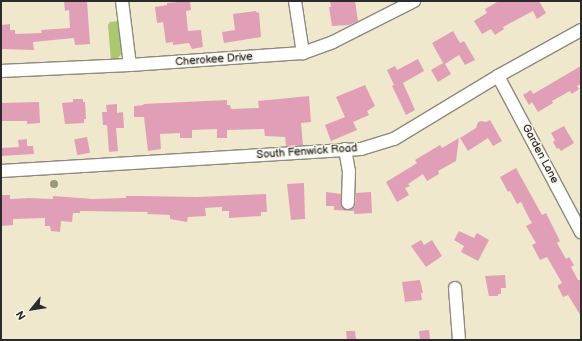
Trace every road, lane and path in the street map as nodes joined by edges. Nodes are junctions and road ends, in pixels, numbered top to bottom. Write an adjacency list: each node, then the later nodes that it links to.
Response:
1 (122, 1): 6 (street)
2 (295, 1): 5 (street)
3 (414, 1): 5 (street, Cherokee Drive)
4 (581, 30): 8 (street, South Fenwick Road)
5 (303, 53): 6 (street, Cherokee Drive)
6 (130, 65): 7 (street, Cherokee Drive)
7 (1, 70)
8 (498, 76): 9 (street, South Fenwick Road); 12 (street, Garden Lane)
9 (344, 149): 10 (street, South Fenwick Road); 11 (street)
10 (1, 171)
11 (348, 203)
12 (577, 217): 13 (street, Garden Lane)
13 (581, 232)
14 (455, 288): 15 (street)
15 (459, 340)

